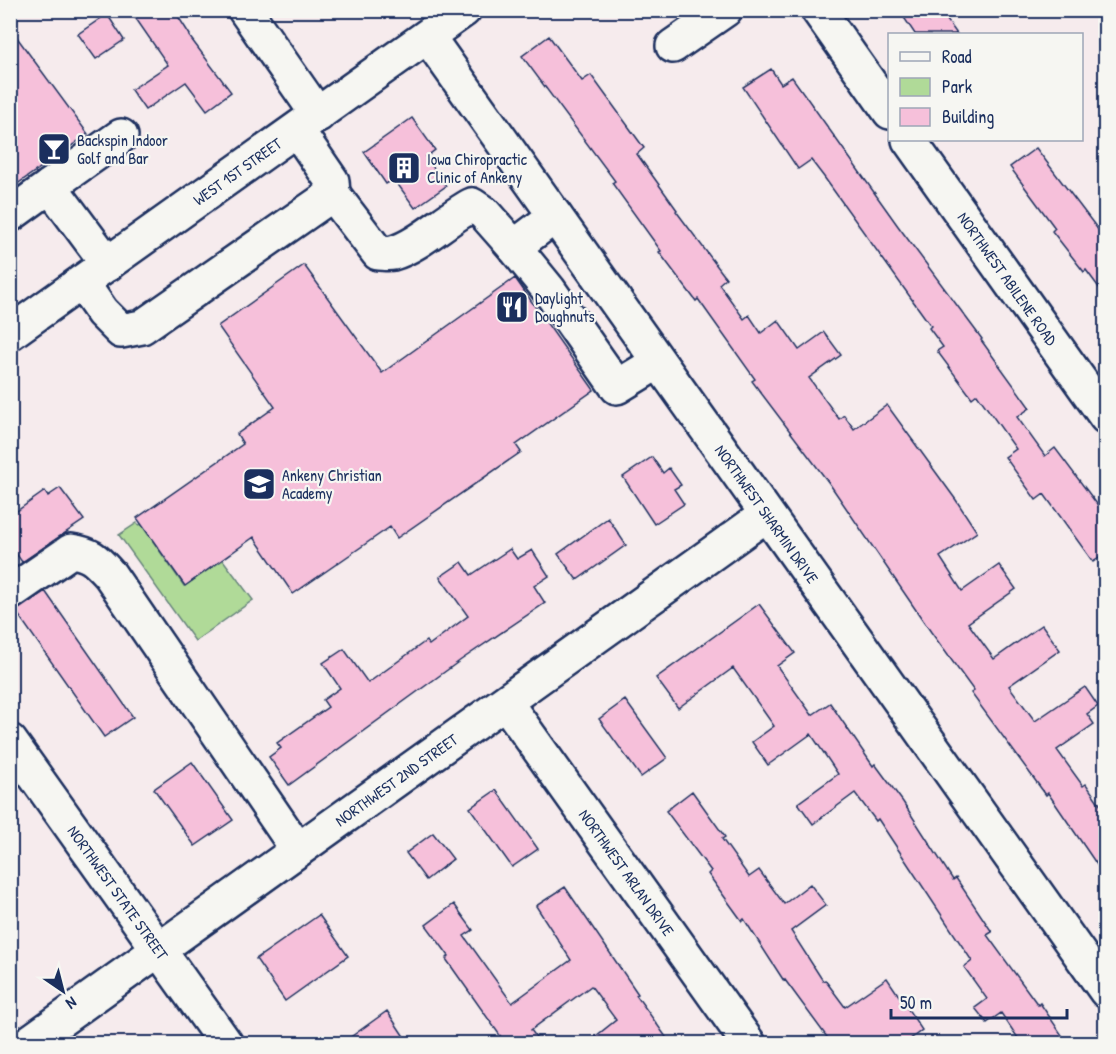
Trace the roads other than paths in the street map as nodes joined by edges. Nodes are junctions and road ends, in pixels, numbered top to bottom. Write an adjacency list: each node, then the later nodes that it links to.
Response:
1 (244, 10): 8 (street)
2 (464, 10): 5 (street, WEST 1ST STREET)
3 (725, 10): 6 (street)
4 (818, 10): 7 (street)
5 (428, 37): 8 (street, WEST 1ST STREET); 14 (street, NORTHWEST SHARMIN DRIVE)
6 (673, 46)
7 (888, 109)
8 (308, 123): 12 (street); 16 (street, WEST 1ST STREET)
9 (121, 136): 11 (street)
10 (910, 141): 19 (street, NORTHWEST ABILENE ROAD)
11 (50, 186): 13 (street); 16 (street)
12 (333, 194): 15 (street); 16 (street)
13 (10, 215)
14 (555, 216): 15 (street); 18 (street, NORTHWEST SHARMIN DRIVE)
15 (514, 247): 18 (street)
16 (95, 274): 17 (street, WEST 1ST STREET)
17 (10, 333)
18 (658, 362): 20 (street, NORTHWEST SHARMIN DRIVE)
19 (1106, 417)
20 (766, 515): 22 (street, NORTHWEST 2ND STREET); 26 (street, NORTHWEST SHARMIN DRIVE)
21 (10, 593): 24 (street)
22 (506, 703): 24 (street, NORTHWEST 2ND STREET); 29 (street, NORTHWEST ARLAN DRIVE)
23 (10, 741): 25 (street, NORTHWEST STATE STREET)
24 (298, 850): 25 (street, NORTHWEST 2ND STREET)
25 (159, 950): 27 (street, NORTHWEST 2ND STREET); 28 (street, NORTHWEST STATE STREET)
26 (1106, 991)
27 (27, 1044)
28 (226, 1044)
29 (749, 1044)

